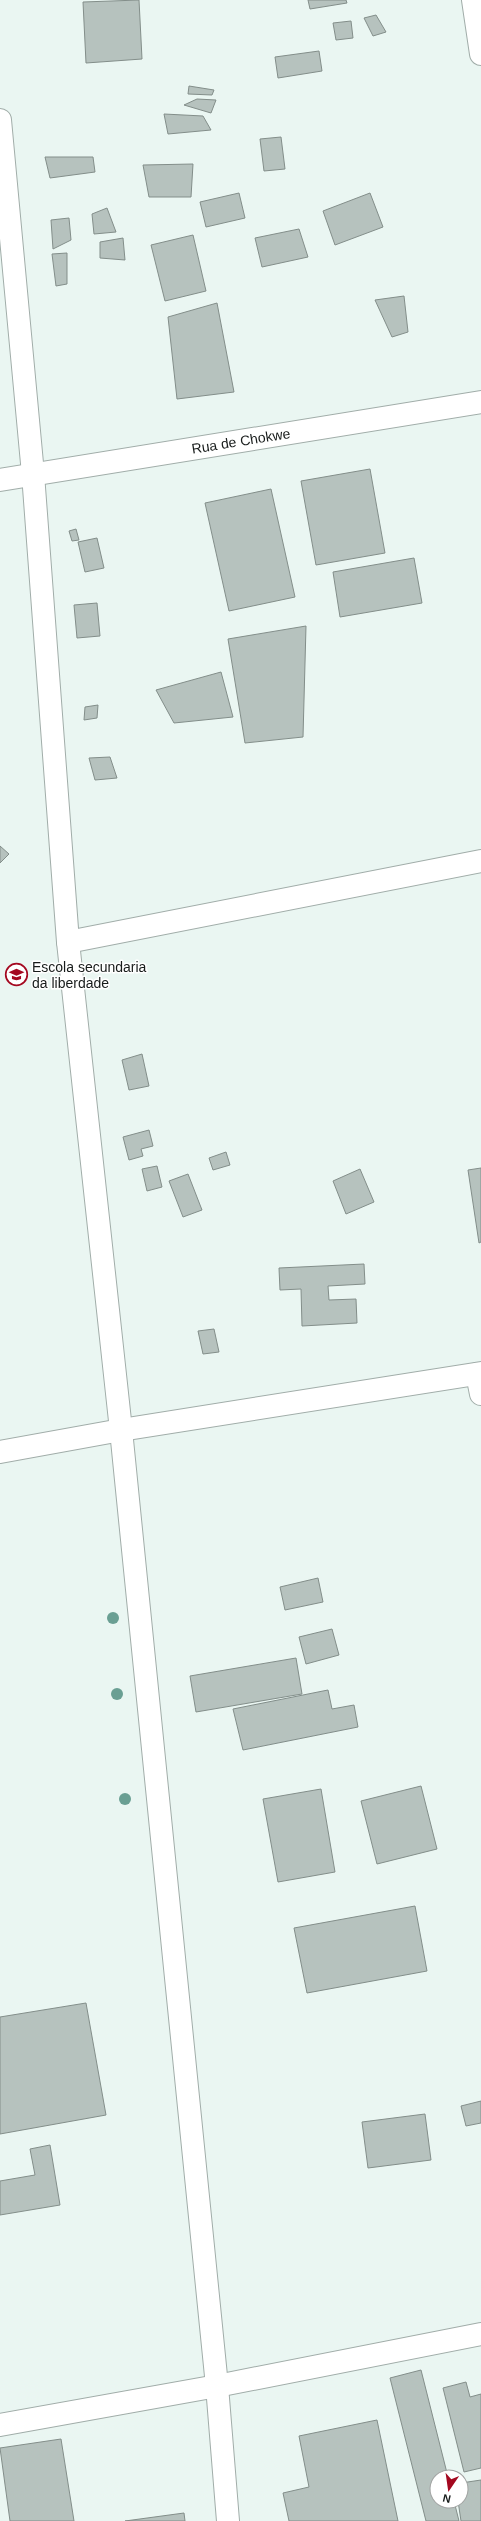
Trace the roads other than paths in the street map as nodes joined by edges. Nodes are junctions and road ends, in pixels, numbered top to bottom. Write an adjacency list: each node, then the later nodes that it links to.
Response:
1 (473, 0): 2 (street)
2 (481, 54)
3 (0, 120): 5 (street)
4 (481, 402): 5 (street, Rua de Chokwe)
5 (33, 474): 6 (street, Rua de Chokwe); 8 (street)
6 (0, 480)
7 (481, 861): 8 (street)
8 (68, 942): 10 (street)
9 (480, 1380): 10 (street)
10 (122, 1430): 11 (street); 13 (street)
11 (0, 1452)
12 (481, 2334): 13 (street)
13 (217, 2386): 14 (street); 15 (street)
14 (0, 2425)
15 (228, 2521)

